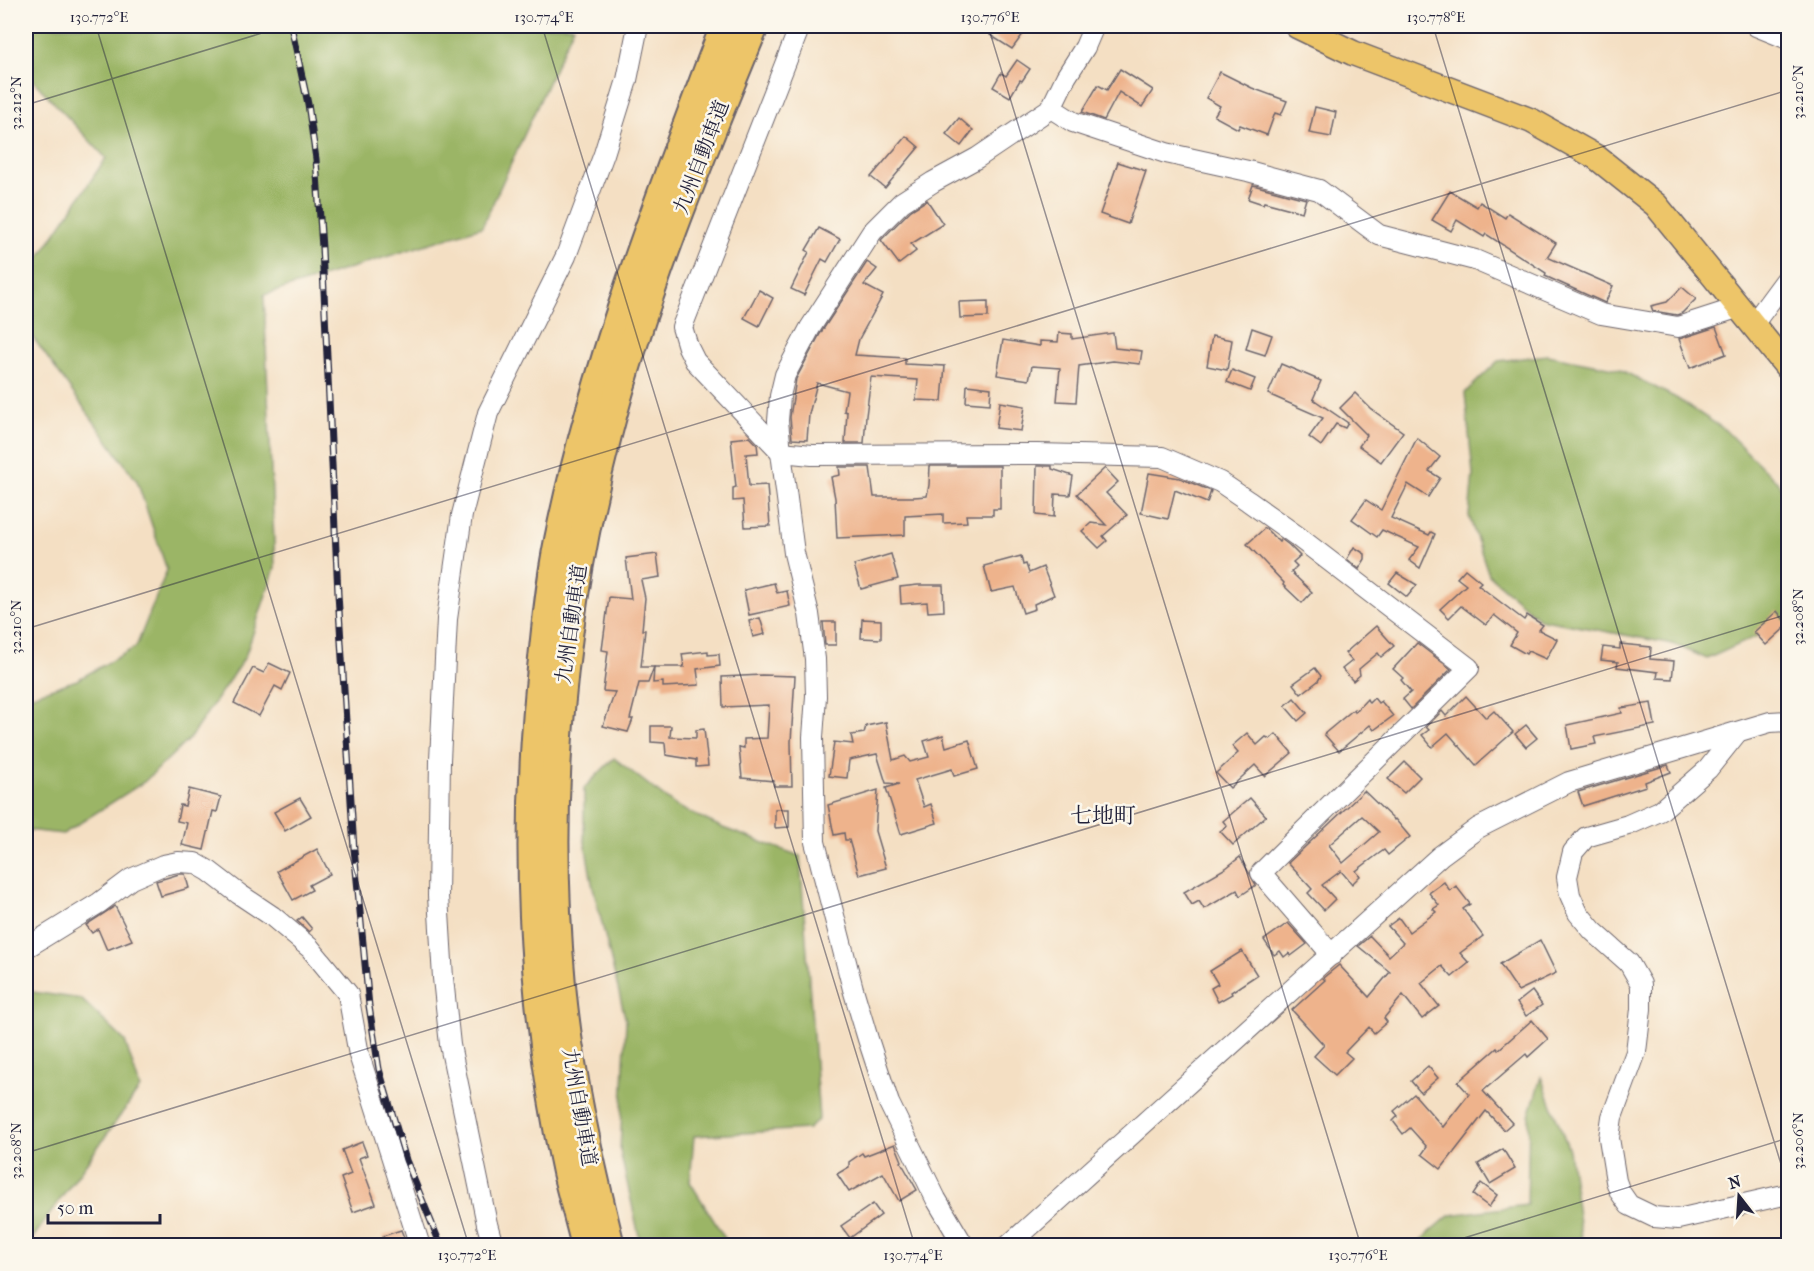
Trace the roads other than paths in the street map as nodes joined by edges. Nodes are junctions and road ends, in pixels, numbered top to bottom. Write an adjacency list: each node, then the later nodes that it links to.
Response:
1 (638, 26): 20 (street)
2 (725, 26): 21 (highway, 九州自動車道)
3 (754, 26): 22 (highway, 九州自動車道)
4 (800, 26): 13 (street)
5 (1094, 26): 9 (street)
6 (1297, 26): 11 (main road)
7 (1756, 26): 8 (street)
8 (1788, 39)
9 (1051, 108): 11 (street); 13 (street)
10 (1788, 278): 11 (street)
11 (1747, 315): 12 (main road)
12 (1788, 368)
13 (781, 452): 17 (street); 23 (street)
14 (1788, 720): 15 (street)
15 (1736, 734): 17 (street); 18 (street)
16 (26, 948): 19 (street)
17 (1332, 955): 24 (street)
18 (1788, 1194)
19 (420, 1245)
20 (493, 1245)
21 (586, 1245)
22 (610, 1245)
23 (964, 1245)
24 (1008, 1245)

